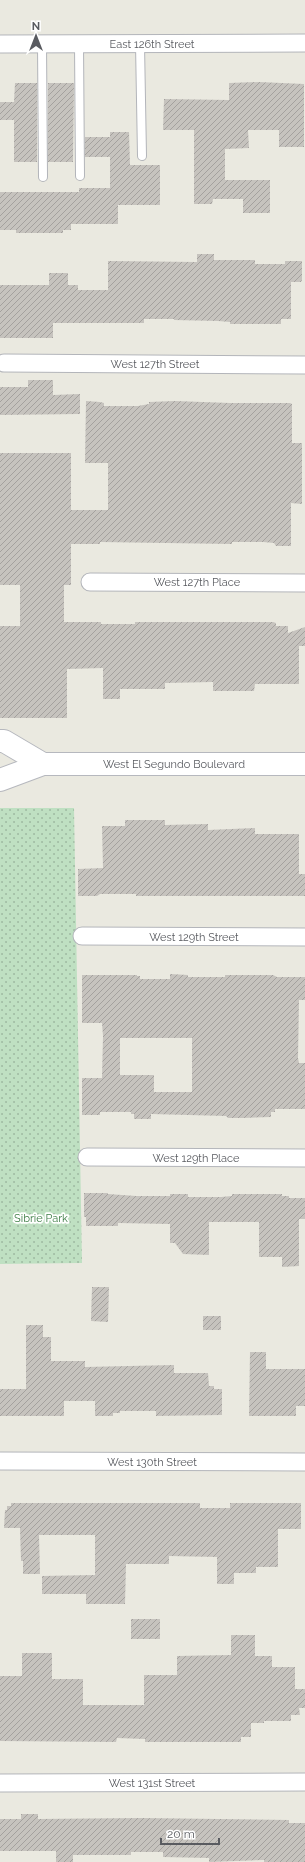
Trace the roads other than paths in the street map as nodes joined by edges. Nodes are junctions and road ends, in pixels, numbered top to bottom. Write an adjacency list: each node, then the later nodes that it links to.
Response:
1 (305, 43): 5 (street, East 126th Street)
2 (0, 44): 3 (street, East 126th Street)
3 (42, 44): 4 (street, East 126th Street); 8 (lane)
4 (79, 44): 5 (street, East 126th Street); 7 (lane)
5 (140, 44): 6 (lane)
6 (142, 156)
7 (80, 176)
8 (43, 177)
9 (4, 363): 10 (street, West 127th Street)
10 (305, 365)
11 (90, 582): 12 (street, West 127th Place)
12 (305, 583)
13 (0, 742): 14 (main road)
14 (43, 764): 15 (main road, West El Segundo Boulevard); 16 (main road, West El Segundo Boulevard)
15 (305, 764)
16 (0, 780)
17 (82, 936): 18 (street, West 129th Street)
18 (305, 937)
19 (87, 1157): 20 (street, West 129th Place)
20 (305, 1158)
21 (0, 1462): 22 (street, West 130th Street)
22 (305, 1462)
23 (305, 1782): 24 (street, West 131st Street)
24 (0, 1783)

